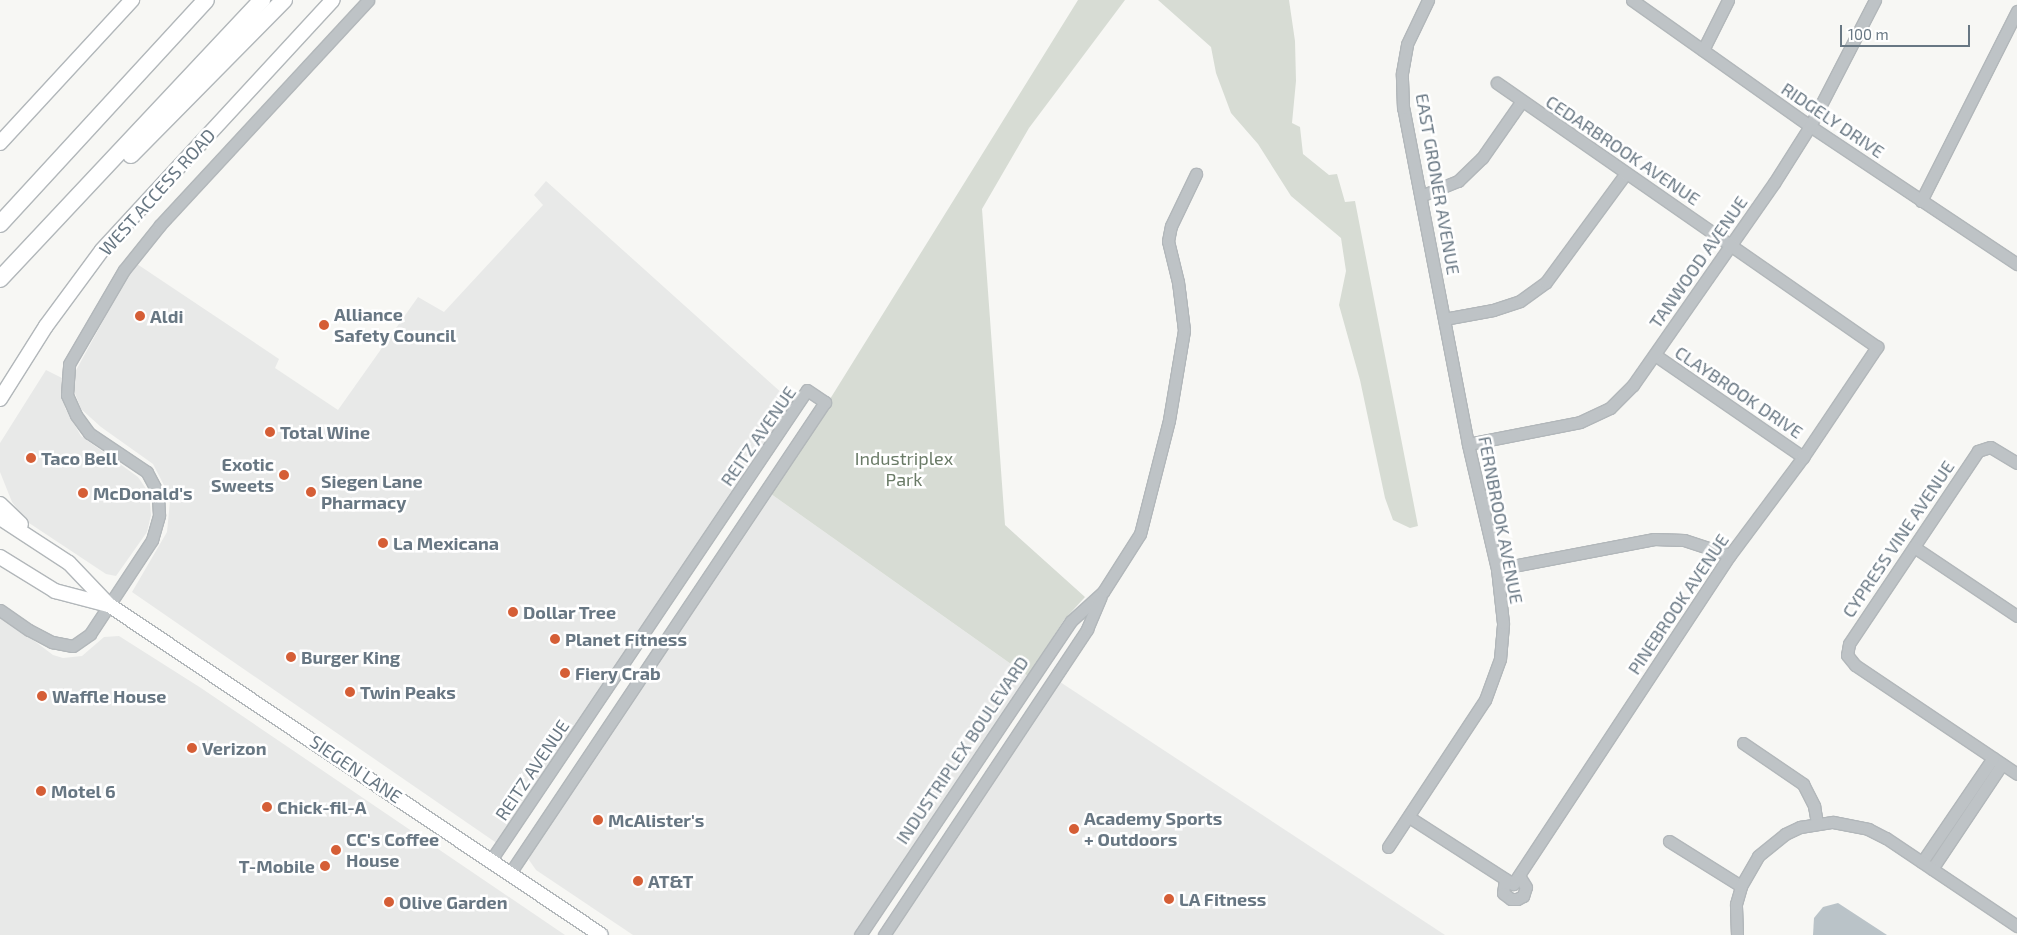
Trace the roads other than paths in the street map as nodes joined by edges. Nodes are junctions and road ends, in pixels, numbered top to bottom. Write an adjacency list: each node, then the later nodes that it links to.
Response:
1 (132, 0): 18 (main road)
2 (193, 0): 16 (highway)
3 (206, 0): 16 (highway)
4 (262, 0): 25 (highway)
5 (284, 0): 25 (highway)
6 (333, 0): 31 (main road, WEST ACCESS ROAD)
7 (368, 0): 43 (street)
8 (1428, 0): 21 (street, EAST GRONER AVENUE)
9 (1632, 0): 13 (street, RIDGELY DRIVE)
10 (1728, 0): 13 (street)
11 (1875, 0): 17 (street, TANWOOD AVENUE)
12 (2017, 11): 22 (street)
13 (1703, 50): 17 (street, RIDGELY DRIVE)
14 (1497, 83): 15 (street, CEDARBROOK AVENUE)
15 (1521, 102): 19 (street, CEDARBROOK AVENUE); 21 (street)
16 (92, 123): 23 (highway)
17 (1810, 126): 22 (street, RIDGELY DRIVE); 24 (street, TANWOOD AVENUE)
18 (0, 143)
19 (1626, 173): 24 (street, CEDARBROOK AVENUE); 28 (street)
20 (1196, 174): 42 (street, INDUSTRIPLEX BOULEVARD)
21 (1422, 195): 28 (street, EAST GRONER AVENUE)
22 (1921, 201): 26 (street, RIDGELY DRIVE)
23 (0, 224)
24 (1731, 245): 29 (street, CEDARBROOK AVENUE); 30 (street, TANWOOD AVENUE)
25 (17, 260): 27 (highway)
26 (2017, 264)
27 (0, 279)
28 (1444, 319): 32 (street, FERNBROOK AVENUE)
29 (1877, 346): 33 (street, PINEBROOK AVENUE)
30 (1655, 356): 32 (street, TANWOOD AVENUE); 33 (street, CLAYBROOK DRIVE)
31 (0, 399)
32 (1468, 444): 41 (street, FERNBROOK AVENUE)
33 (1803, 457): 39 (street, PINEBROOK AVENUE)
34 (2017, 463): 38 (street, CYPRESS VINE AVENUE)
35 (0, 504): 37 (main road)
36 (0, 518): 37 (main road, SIEGEN LANE)
37 (36, 542): 43 (main road, SIEGEN LANE)
38 (1914, 547): 45 (street); 47 (street, CYPRESS VINE AVENUE)
39 (1730, 555): 41 (street); 49 (street, PINEBROOK AVENUE)
40 (0, 557): 43 (main road, SIEGEN LANE)
41 (1497, 569): 49 (street, FERNBROOK AVENUE)
42 (1103, 592): 60 (street, INDUSTRIPLEX BOULEVARD); 61 (street, INDUSTRIPLEX BOULEVARD)
43 (109, 605): 44 (street); 53 (main road, SIEGEN LANE)
44 (0, 610)
45 (2017, 616)
46 (1743, 743): 50 (street)
47 (1997, 761): 48 (street); 54 (street); 55 (street)
48 (2017, 774)
49 (1409, 817): 52 (street, FERNBROOK AVENUE)
50 (1817, 823): 54 (street); 57 (street)
51 (1669, 841): 57 (street)
52 (1388, 847)
53 (492, 860): 56 (main road, SIEGEN LANE); 56 (street, REITZ AVENUE)
54 (1922, 862): 55 (street)
55 (1932, 869): 58 (street)
56 (510, 873): 59 (main road, SIEGEN LANE)
57 (1741, 886): 62 (street)
58 (2017, 926)
59 (601, 935)
60 (860, 935)
61 (884, 935)
62 (1737, 935)

